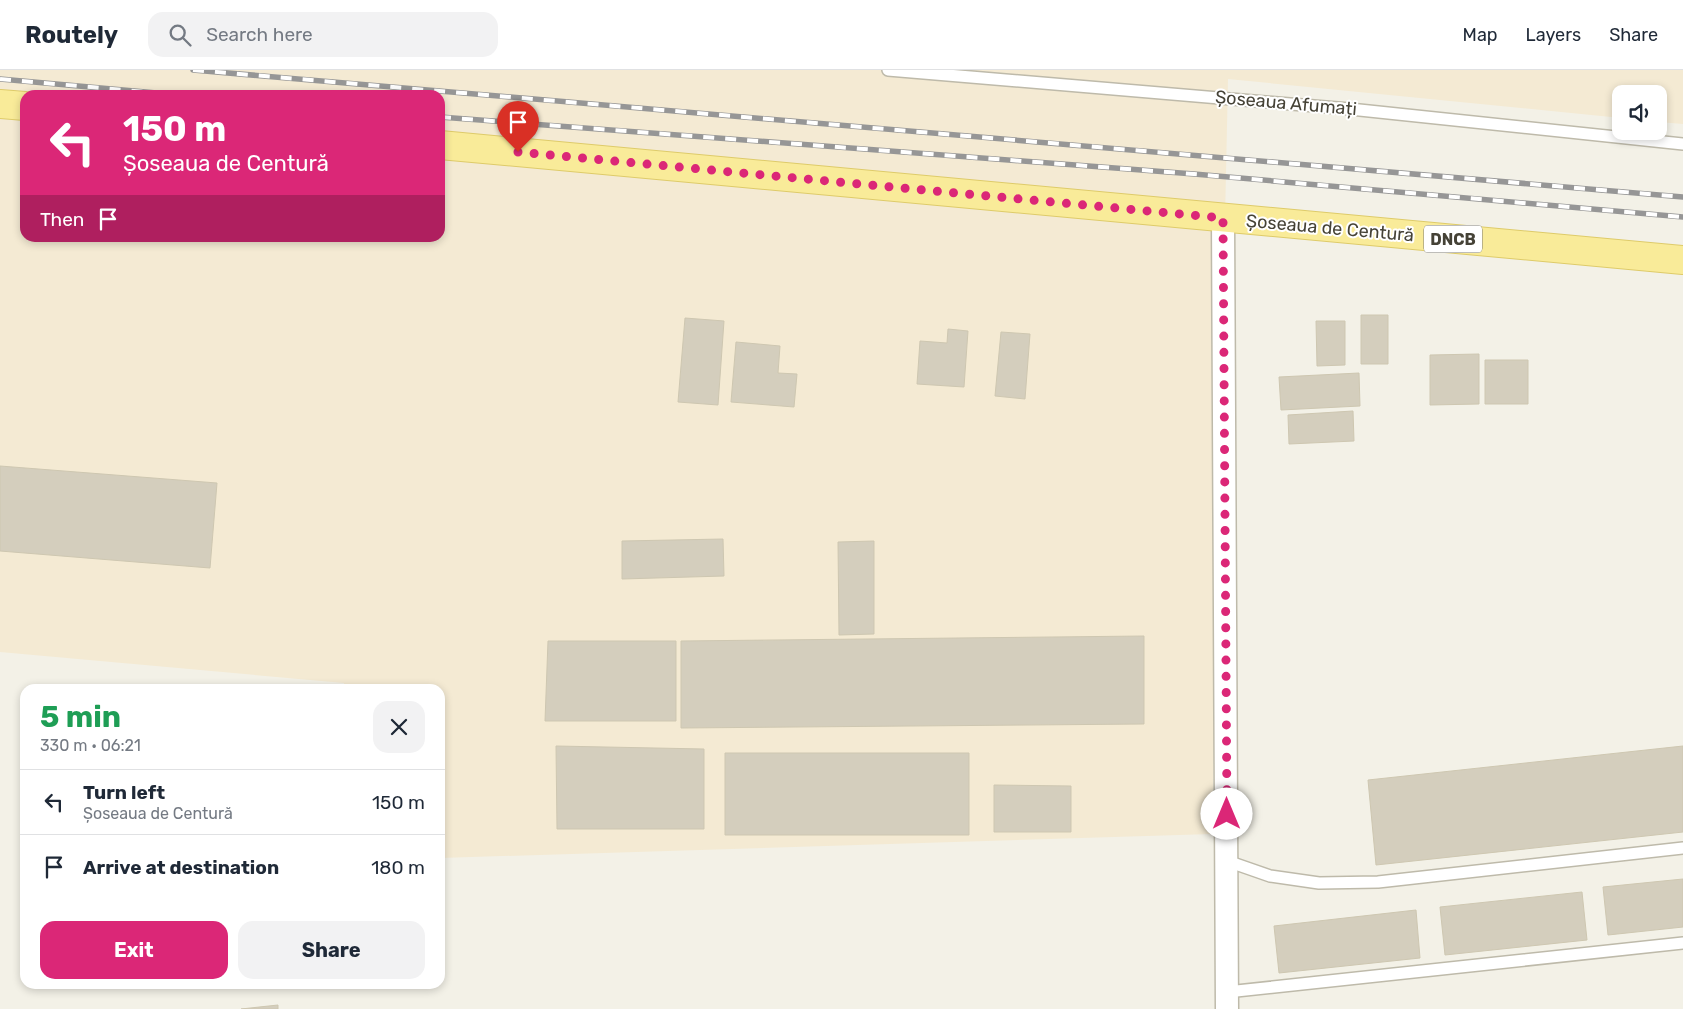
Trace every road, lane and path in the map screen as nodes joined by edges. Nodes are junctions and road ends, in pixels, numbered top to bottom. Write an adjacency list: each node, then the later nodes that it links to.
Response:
1 (888, 70): 2 (lane, Șoseaua Afumați)
2 (1007, 74): 5 (lane, Șoseaua Afumați)
3 (0, 104): 4 (main road)
4 (20, 106)
5 (1683, 144)
6 (445, 145): 7 (main road, Șoseaua de Centură / DNCB)
7 (1223, 218): 8 (main road, Șoseaua de Centură / DNCB); 10 (street)
8 (1683, 260)
9 (1683, 848): 10 (lane)
10 (1227, 861): 12 (street)
11 (1683, 943): 12 (lane)
12 (1227, 1001)

